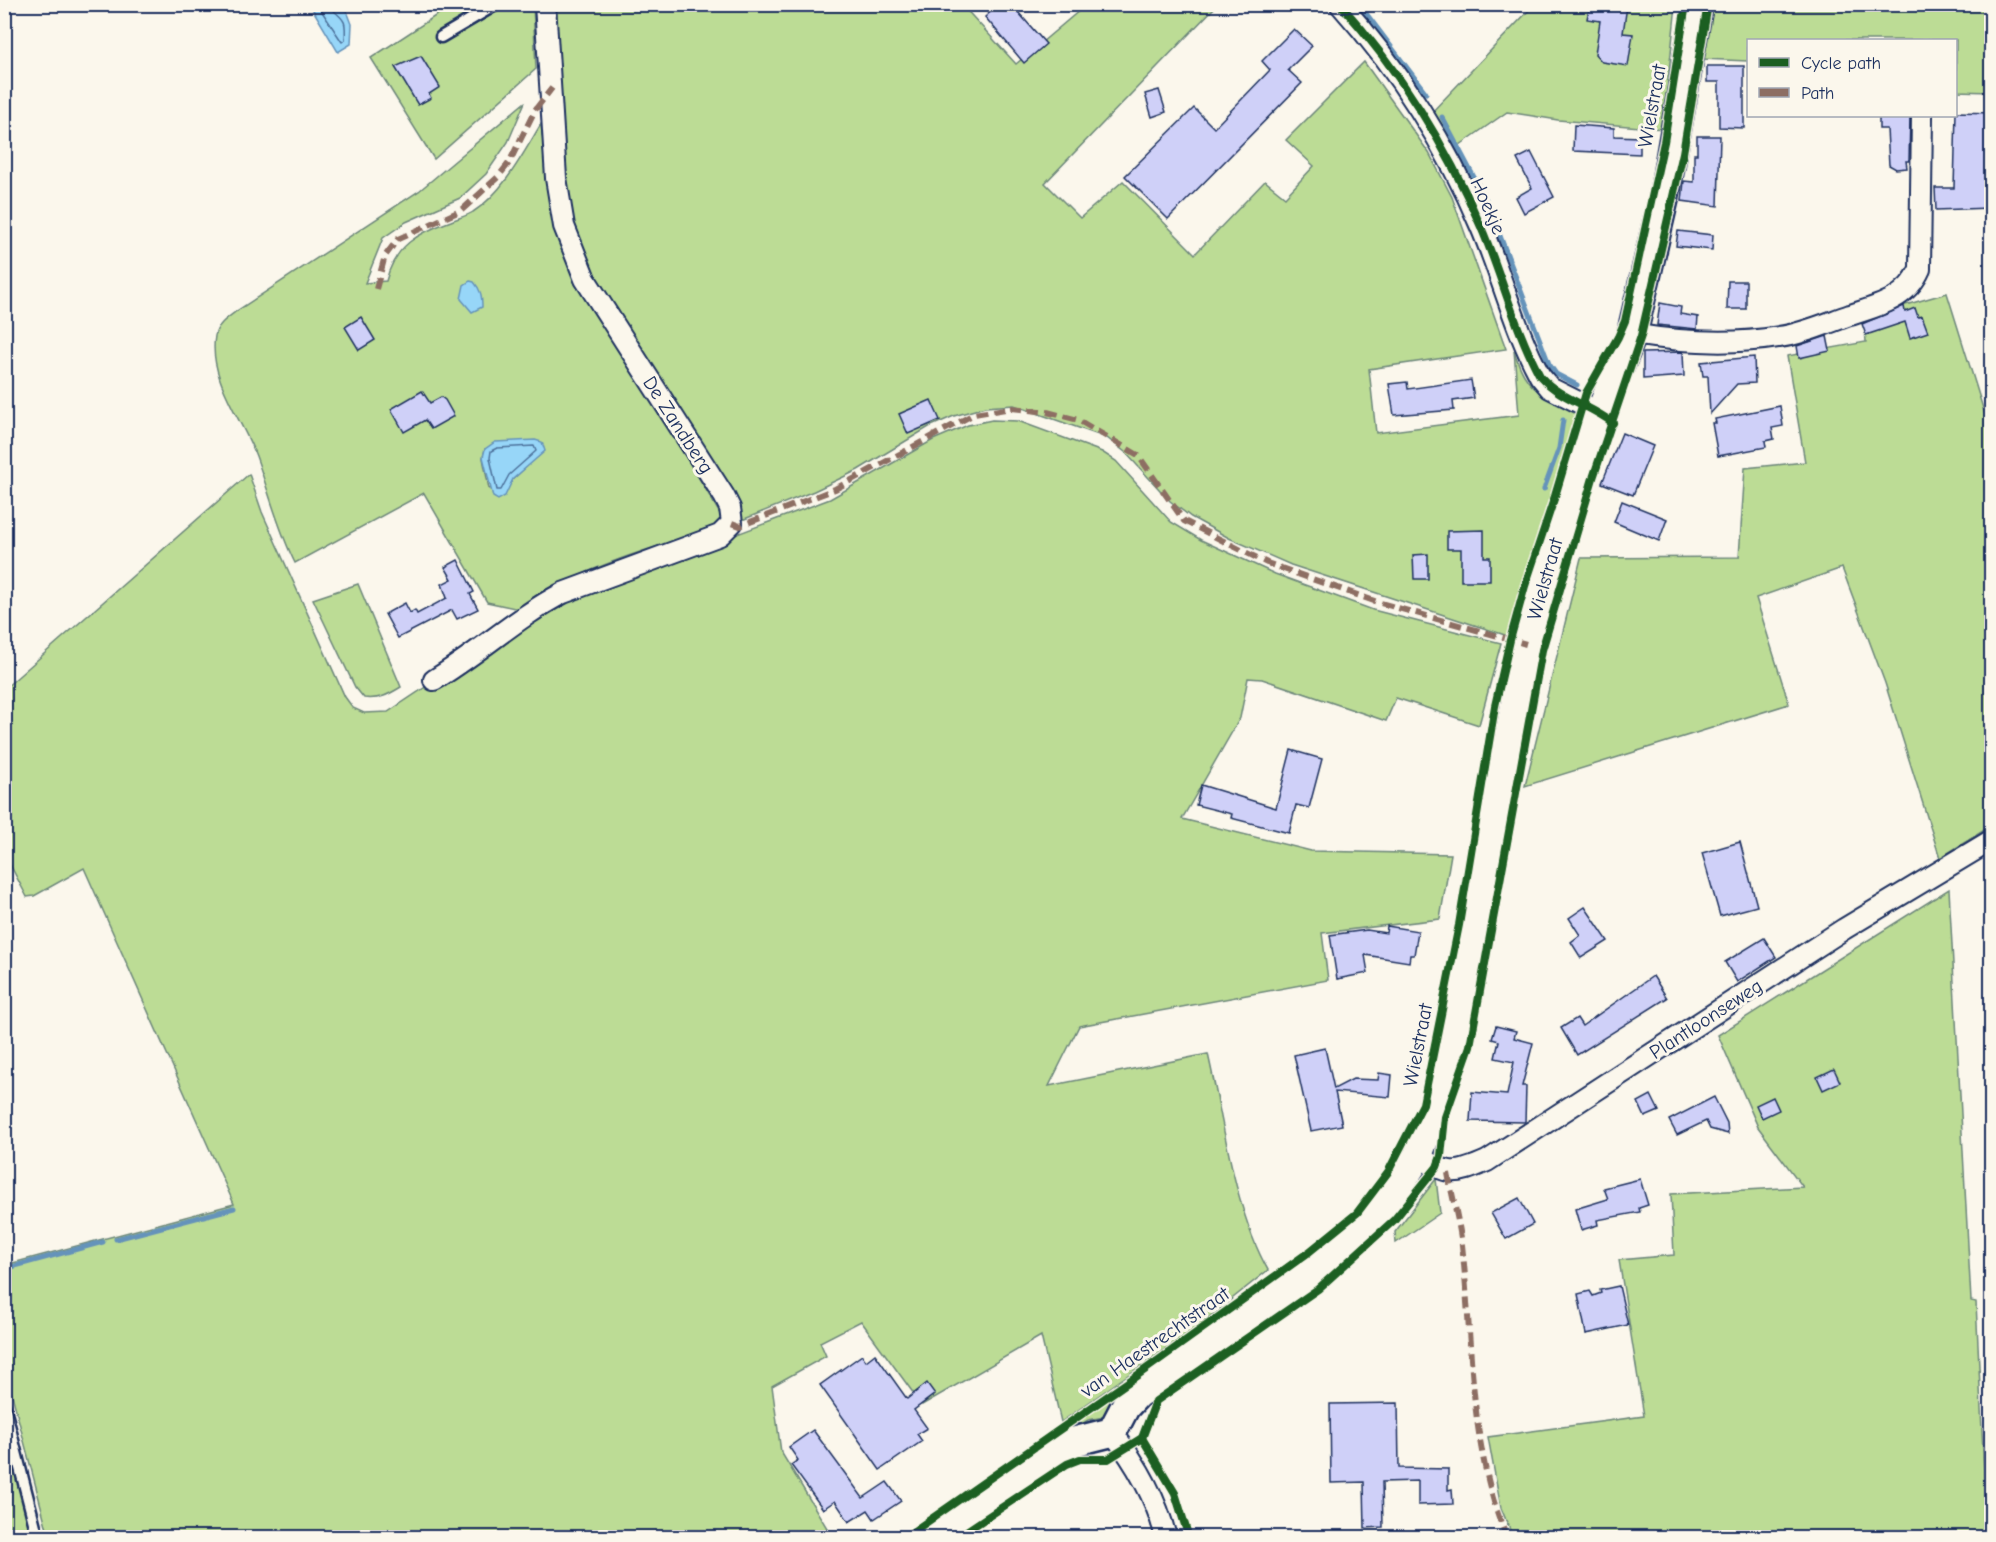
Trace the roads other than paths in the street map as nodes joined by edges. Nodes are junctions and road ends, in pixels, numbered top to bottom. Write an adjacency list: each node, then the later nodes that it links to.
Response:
1 (497, 4): 5 (lane)
2 (545, 4): 9 (street, De Zandberg)
3 (1340, 4): 8 (street, Hoekje)
4 (1698, 4): 7 (street, Wielstraat)
5 (441, 37)
6 (1922, 117): 7 (street)
7 (1632, 334): 8 (street, Wielstraat)
8 (1600, 412): 11 (street, Wielstraat)
9 (434, 680)
10 (1992, 840): 11 (street, Plantloonseweg)
11 (1418, 1156): 13 (street, van Haestrechtstraat)
12 (4, 1405): 14 (lane)
13 (1112, 1432): 15 (street); 16 (street)
14 (38, 1538)
15 (930, 1538)
16 (1166, 1538)

